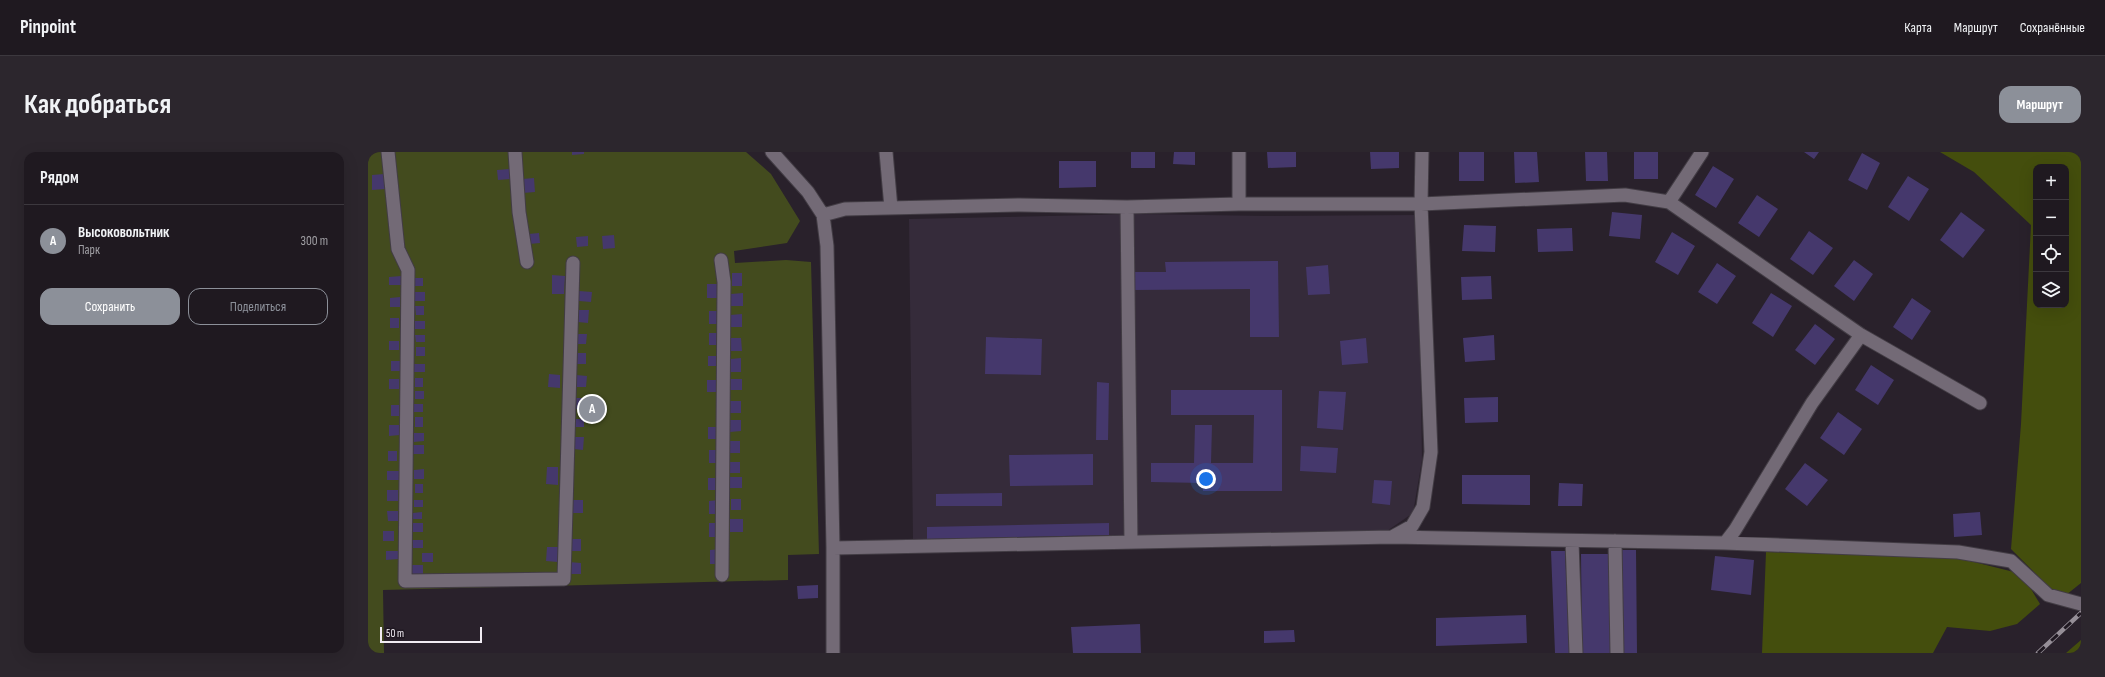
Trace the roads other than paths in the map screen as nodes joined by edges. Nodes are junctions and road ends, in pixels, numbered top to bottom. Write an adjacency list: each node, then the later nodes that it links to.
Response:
1 (388, 152): 16 (street)
2 (515, 152): 15 (street)
3 (772, 152): 13 (street)
4 (886, 152): 12 (street)
5 (1239, 152): 9 (street)
6 (1422, 152): 10 (street)
7 (1702, 152): 8 (street)
8 (1669, 202): 10 (street); 17 (street)
9 (1239, 204): 10 (street); 11 (street)
10 (1421, 204): 19 (street)
11 (1127, 207): 12 (street); 22 (street)
12 (891, 208): 13 (street)
13 (823, 215): 24 (street)
14 (721, 260): 25 (street)
15 (527, 262)
16 (573, 263)
17 (1861, 335): 18 (street); 23 (street)
18 (1980, 403)
19 (1392, 537): 20 (street); 22 (street)
20 (1572, 540): 21 (street); 28 (street)
21 (1615, 541): 23 (street); 29 (street)
22 (1131, 542): 24 (street)
23 (1724, 544): 26 (street)
24 (833, 548): 27 (street)
25 (722, 575)
26 (2081, 604)
27 (833, 653)
28 (1576, 653)
29 (1617, 653)

